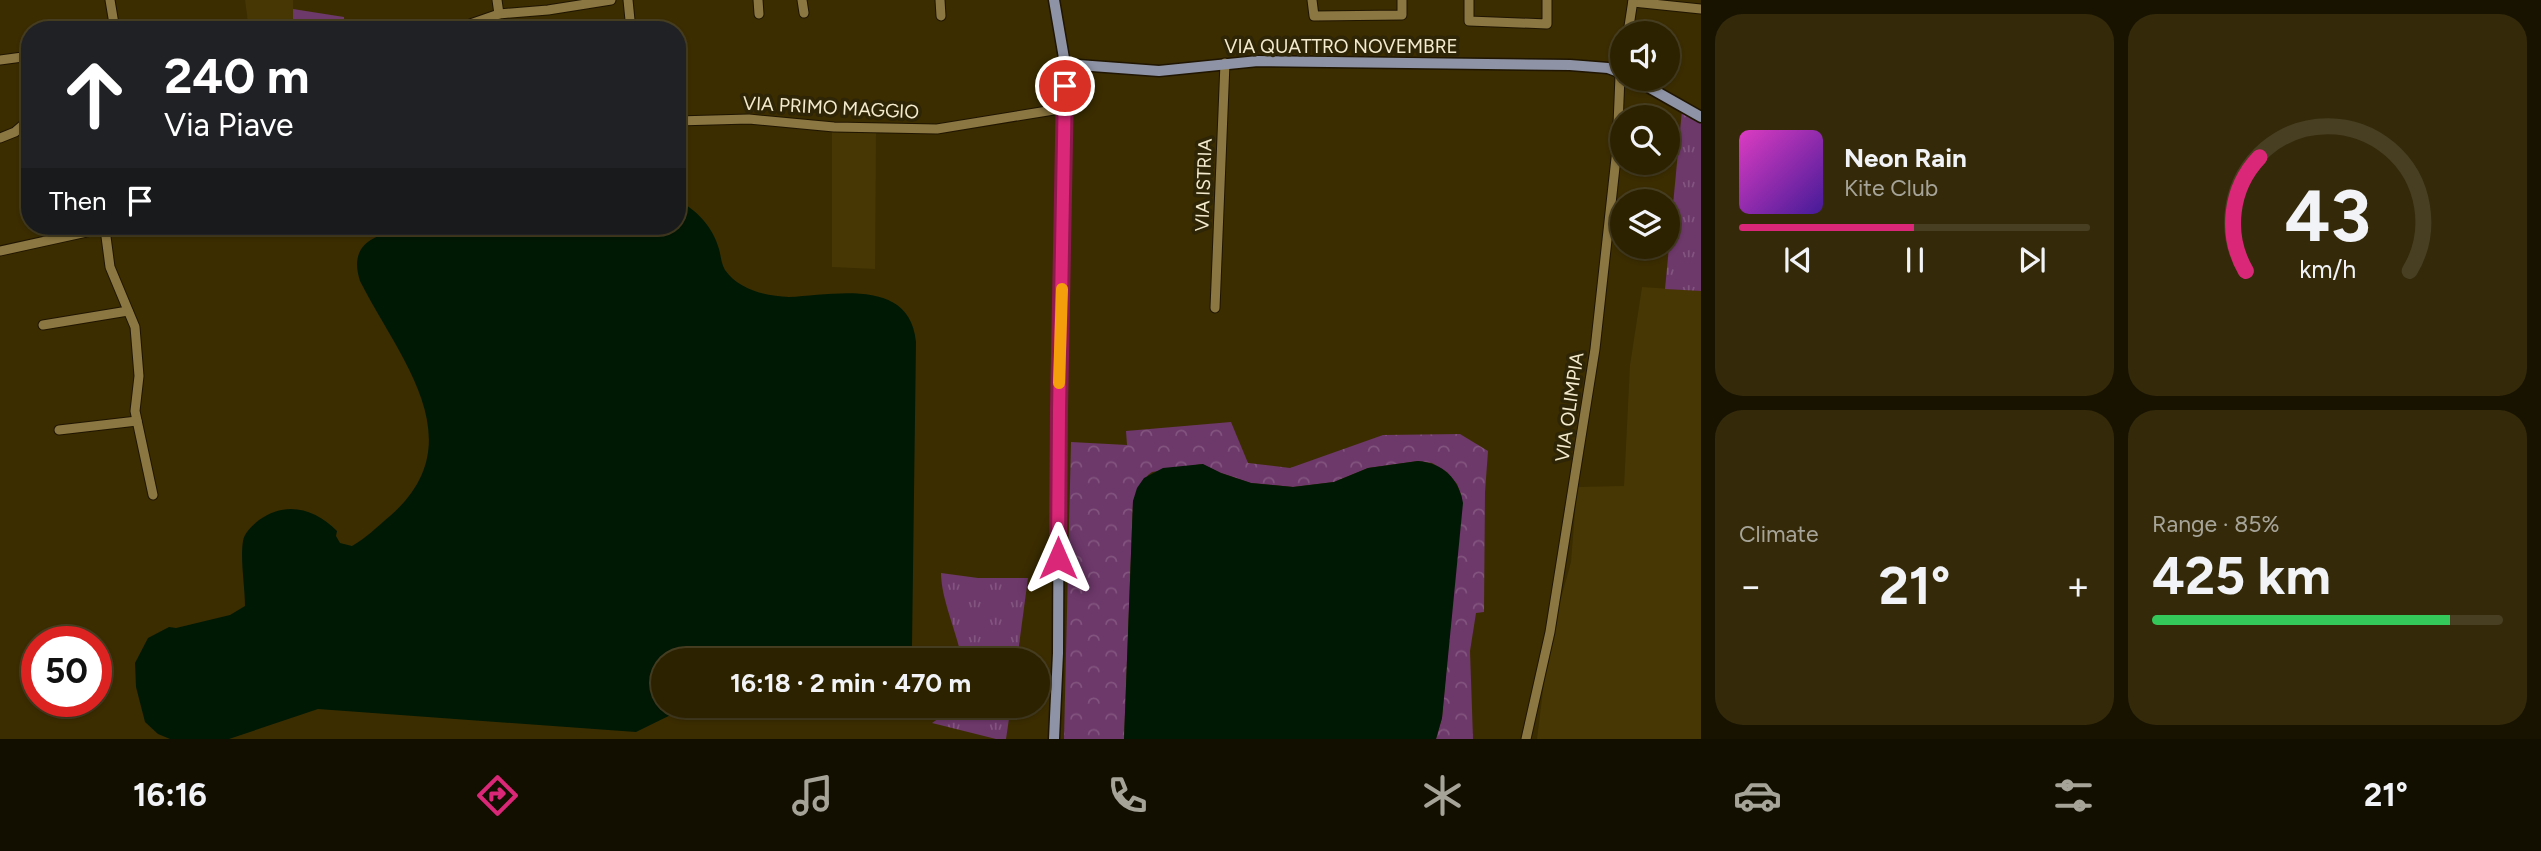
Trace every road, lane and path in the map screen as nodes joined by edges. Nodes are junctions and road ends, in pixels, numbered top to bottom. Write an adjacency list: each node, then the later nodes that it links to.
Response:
1 (110, 0): 20 (street)
2 (497, 0): 17 (street)
3 (611, 0): 14 (street)
4 (628, 0): 22 (street)
5 (758, 0): 18 (street)
6 (802, 0): 16 (street)
7 (940, 0): 19 (street)
8 (1054, 0): 27 (main road)
9 (1312, 0): 10 (street)
10 (1402, 0)
11 (1469, 0): 12 (street)
12 (1547, 0)
13 (1633, 1): 15 (street); 23 (street)
14 (573, 3): 17 (street)
15 (1701, 9)
16 (804, 12)
17 (499, 14): 21 (street)
18 (759, 14)
19 (941, 16)
20 (114, 21)
21 (479, 21)
22 (630, 21)
23 (1630, 21)
24 (21, 57): 25 (street)
25 (0, 60)
26 (1225, 63): 27 (main road, VIA QUATTRO NOVEMBRE); 28 (main road, VIA QUATTRO NOVEMBRE); 39 (street, VIA ISTRIA)
27 (1065, 64): 31 (main road)
28 (1610, 68)
29 (1620, 91): 46 (street, VIA OLIMPIA)
30 (1655, 91): 32 (main road)
31 (1066, 107): 33 (street, VIA PRIMO MAGGIO); 45 (main road)
32 (1701, 117)
33 (686, 121)
34 (21, 127): 35 (street)
35 (0, 138)
36 (77, 235): 38 (street)
37 (110, 235): 40 (street)
38 (0, 251)
39 (1215, 308)
40 (128, 312): 41 (street); 42 (street)
41 (43, 325)
42 (136, 416): 43 (street); 44 (street)
43 (59, 430)
44 (153, 495)
45 (1054, 739)
46 (1526, 739)

